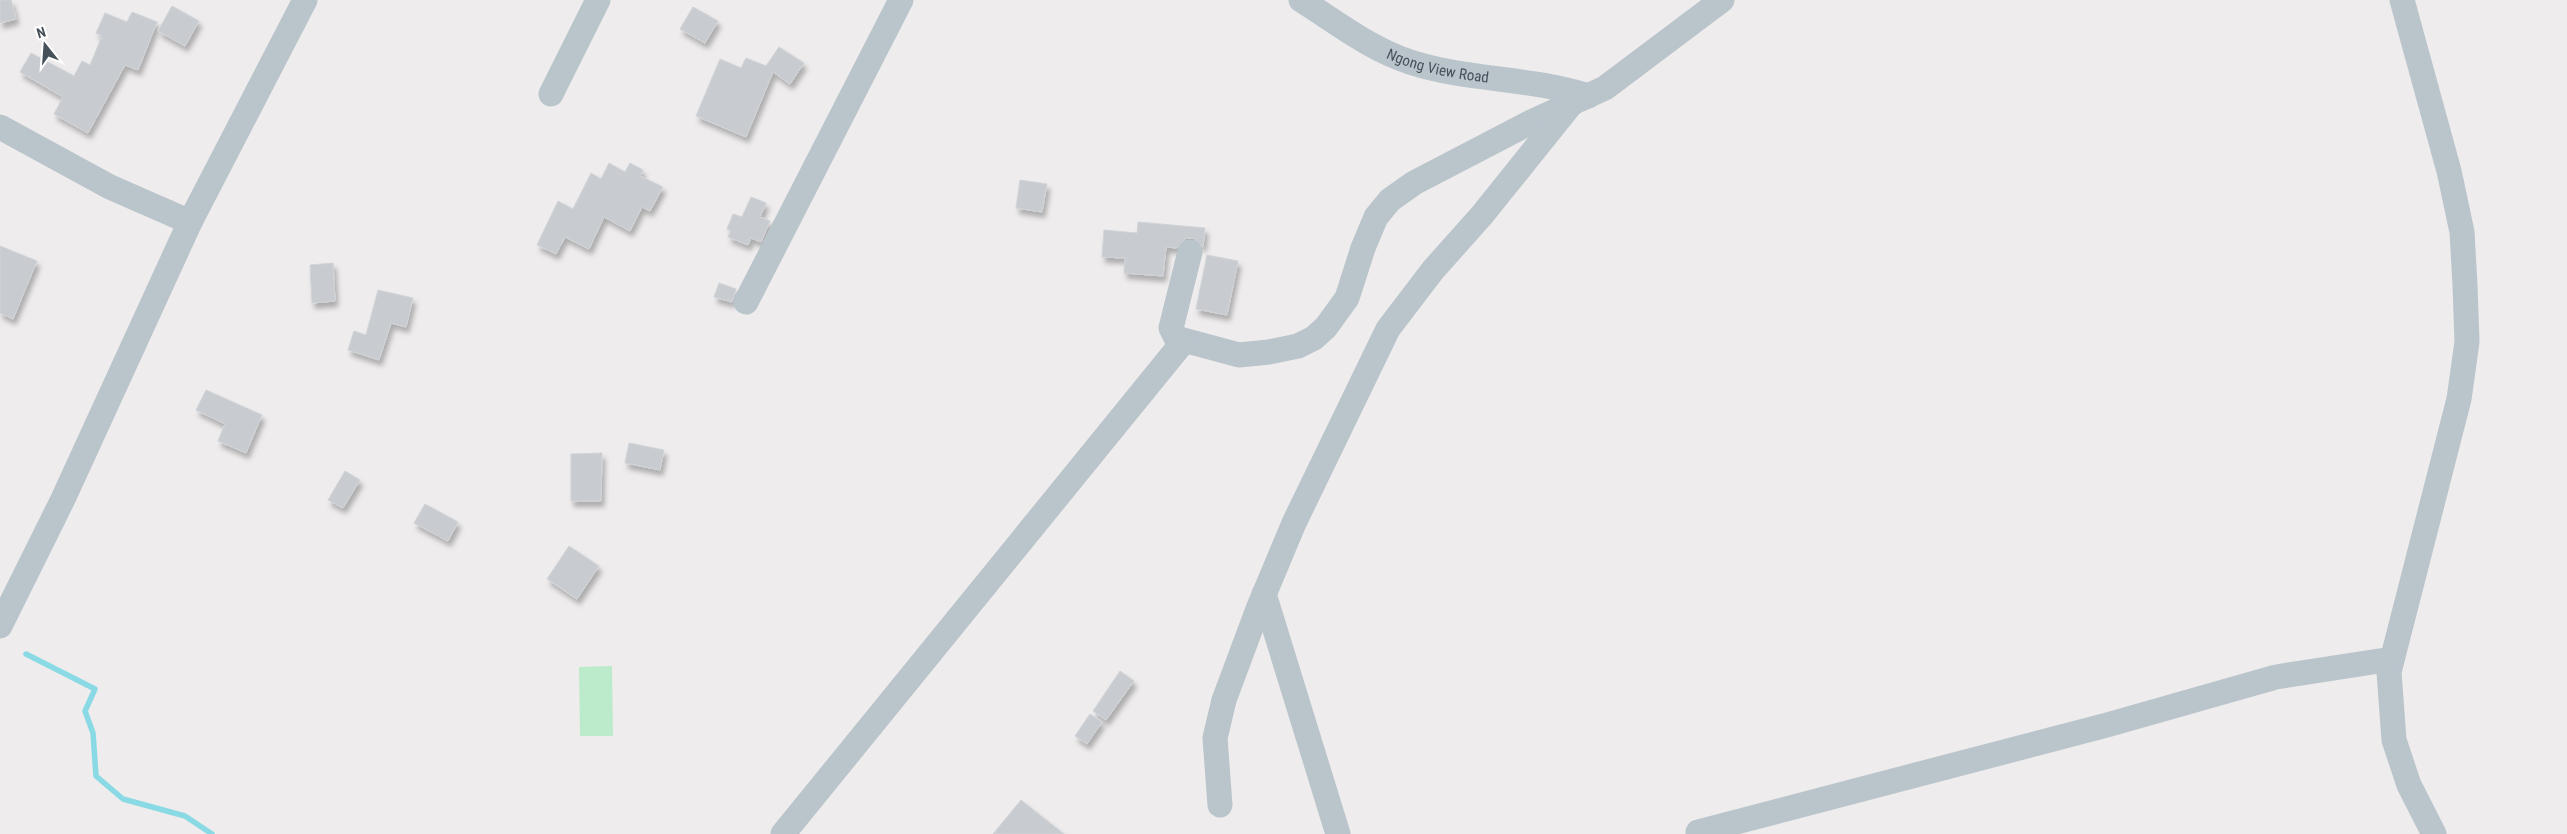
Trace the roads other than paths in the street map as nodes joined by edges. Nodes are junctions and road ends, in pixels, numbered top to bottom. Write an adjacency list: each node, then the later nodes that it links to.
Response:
1 (305, 0): 10 (street)
2 (598, 0): 7 (street)
3 (901, 0): 12 (street)
4 (1301, 0): 8 (street, Ngong View Road)
5 (1722, 0): 8 (street)
6 (2402, 0): 16 (street)
7 (551, 94)
8 (1580, 100): 13 (street); 14 (street)
9 (0, 128): 10 (street)
10 (190, 222): 15 (street)
11 (1190, 252): 13 (street)
12 (746, 302)
13 (1184, 342): 19 (street)
14 (1264, 594): 17 (street); 20 (street)
15 (0, 626)
16 (2392, 659): 18 (street); 21 (street)
17 (1220, 805)
18 (1698, 832)
19 (783, 834)
20 (1338, 834)
21 (2434, 834)

